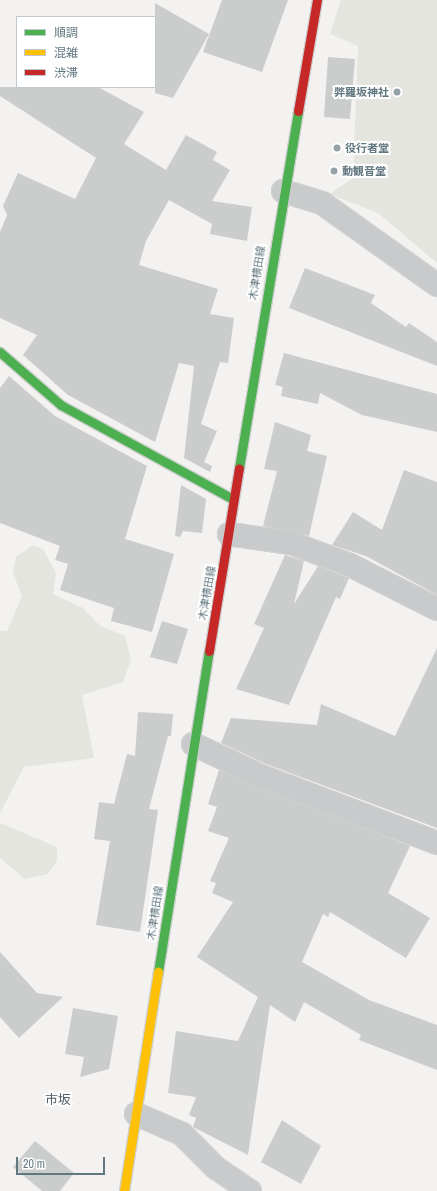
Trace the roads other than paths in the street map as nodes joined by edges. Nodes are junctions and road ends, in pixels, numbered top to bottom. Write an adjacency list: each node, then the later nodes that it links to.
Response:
1 (317, 0): 2 (main road, 木津横田線)
2 (283, 191): 3 (street); 5 (main road, 木津横田線)
3 (437, 284)
4 (0, 352): 5 (main road)
5 (233, 499): 6 (main road, 木津横田線)
6 (229, 534): 7 (street); 8 (main road, 木津横田線)
7 (437, 609)
8 (193, 744): 9 (street); 10 (main road, 木津横田線)
9 (437, 843)
10 (136, 1114): 11 (main road, 木津横田線); 12 (street)
11 (124, 1191)
12 (250, 1191)

